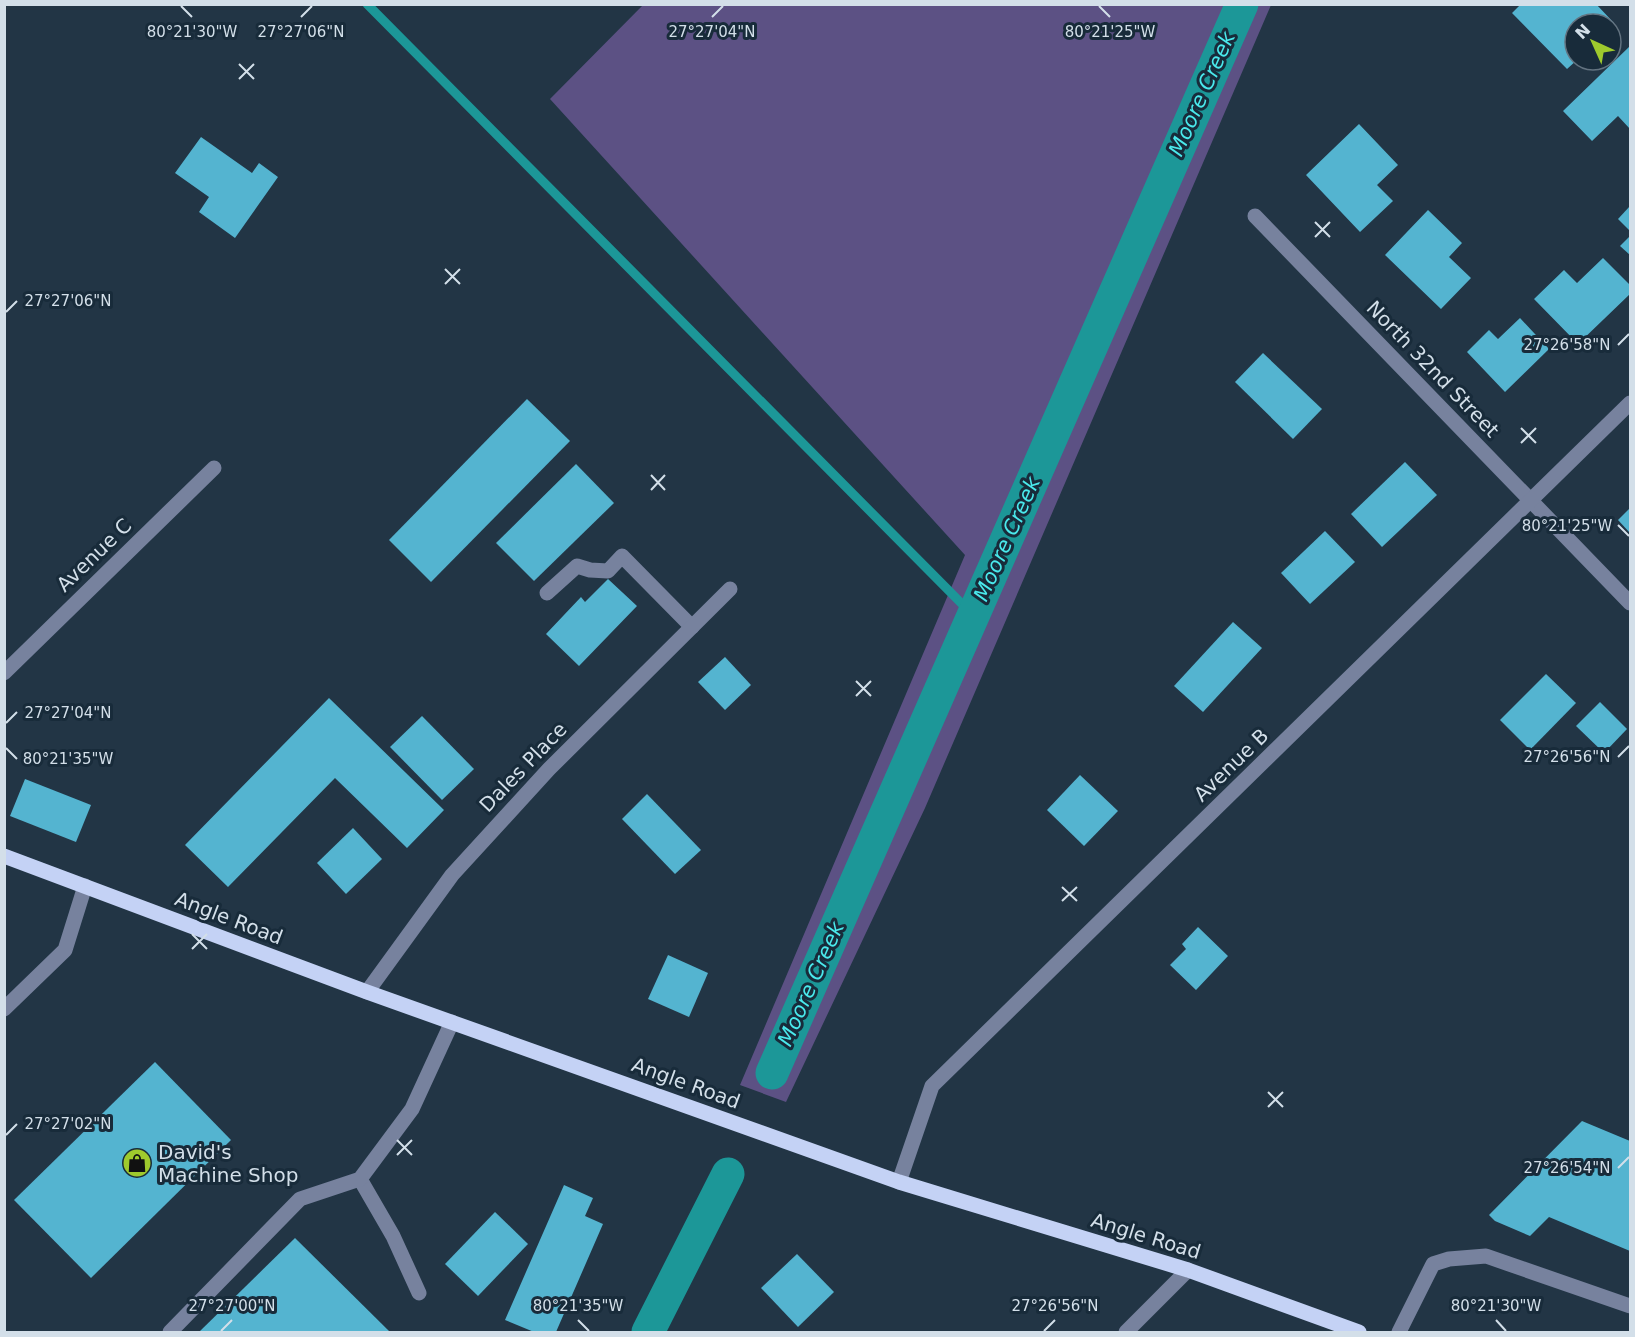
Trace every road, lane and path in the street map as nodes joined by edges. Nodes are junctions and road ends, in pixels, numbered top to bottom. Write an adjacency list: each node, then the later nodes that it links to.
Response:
1 (1255, 216): 4 (street, North 32nd Street)
2 (1630, 403): 4 (street, Avenue B)
3 (214, 468): 9 (street, Avenue C)
4 (1531, 501): 7 (street, North 32nd Street); 16 (street, Avenue B)
5 (730, 589): 8 (street, Dales Place)
6 (547, 593): 8 (street)
7 (1630, 603)
8 (692, 627): 12 (street, Dales Place)
9 (4, 673)
10 (4, 856): 11 (main road, Angle Road)
11 (85, 886): 12 (main road, Angle Road); 13 (street)
12 (367, 992): 14 (main road, Angle Road)
13 (4, 1009)
14 (452, 1022): 15 (street); 16 (main road, Angle Road)
15 (360, 1179): 18 (street); 20 (street)
16 (899, 1182): 17 (main road, Angle Road)
17 (1188, 1270): 21 (street); 22 (main road, Angle Road)
18 (419, 1293)
19 (1630, 1306): 23 (street)
20 (170, 1332)
21 (1126, 1332)
22 (1359, 1332)
23 (1399, 1332)

